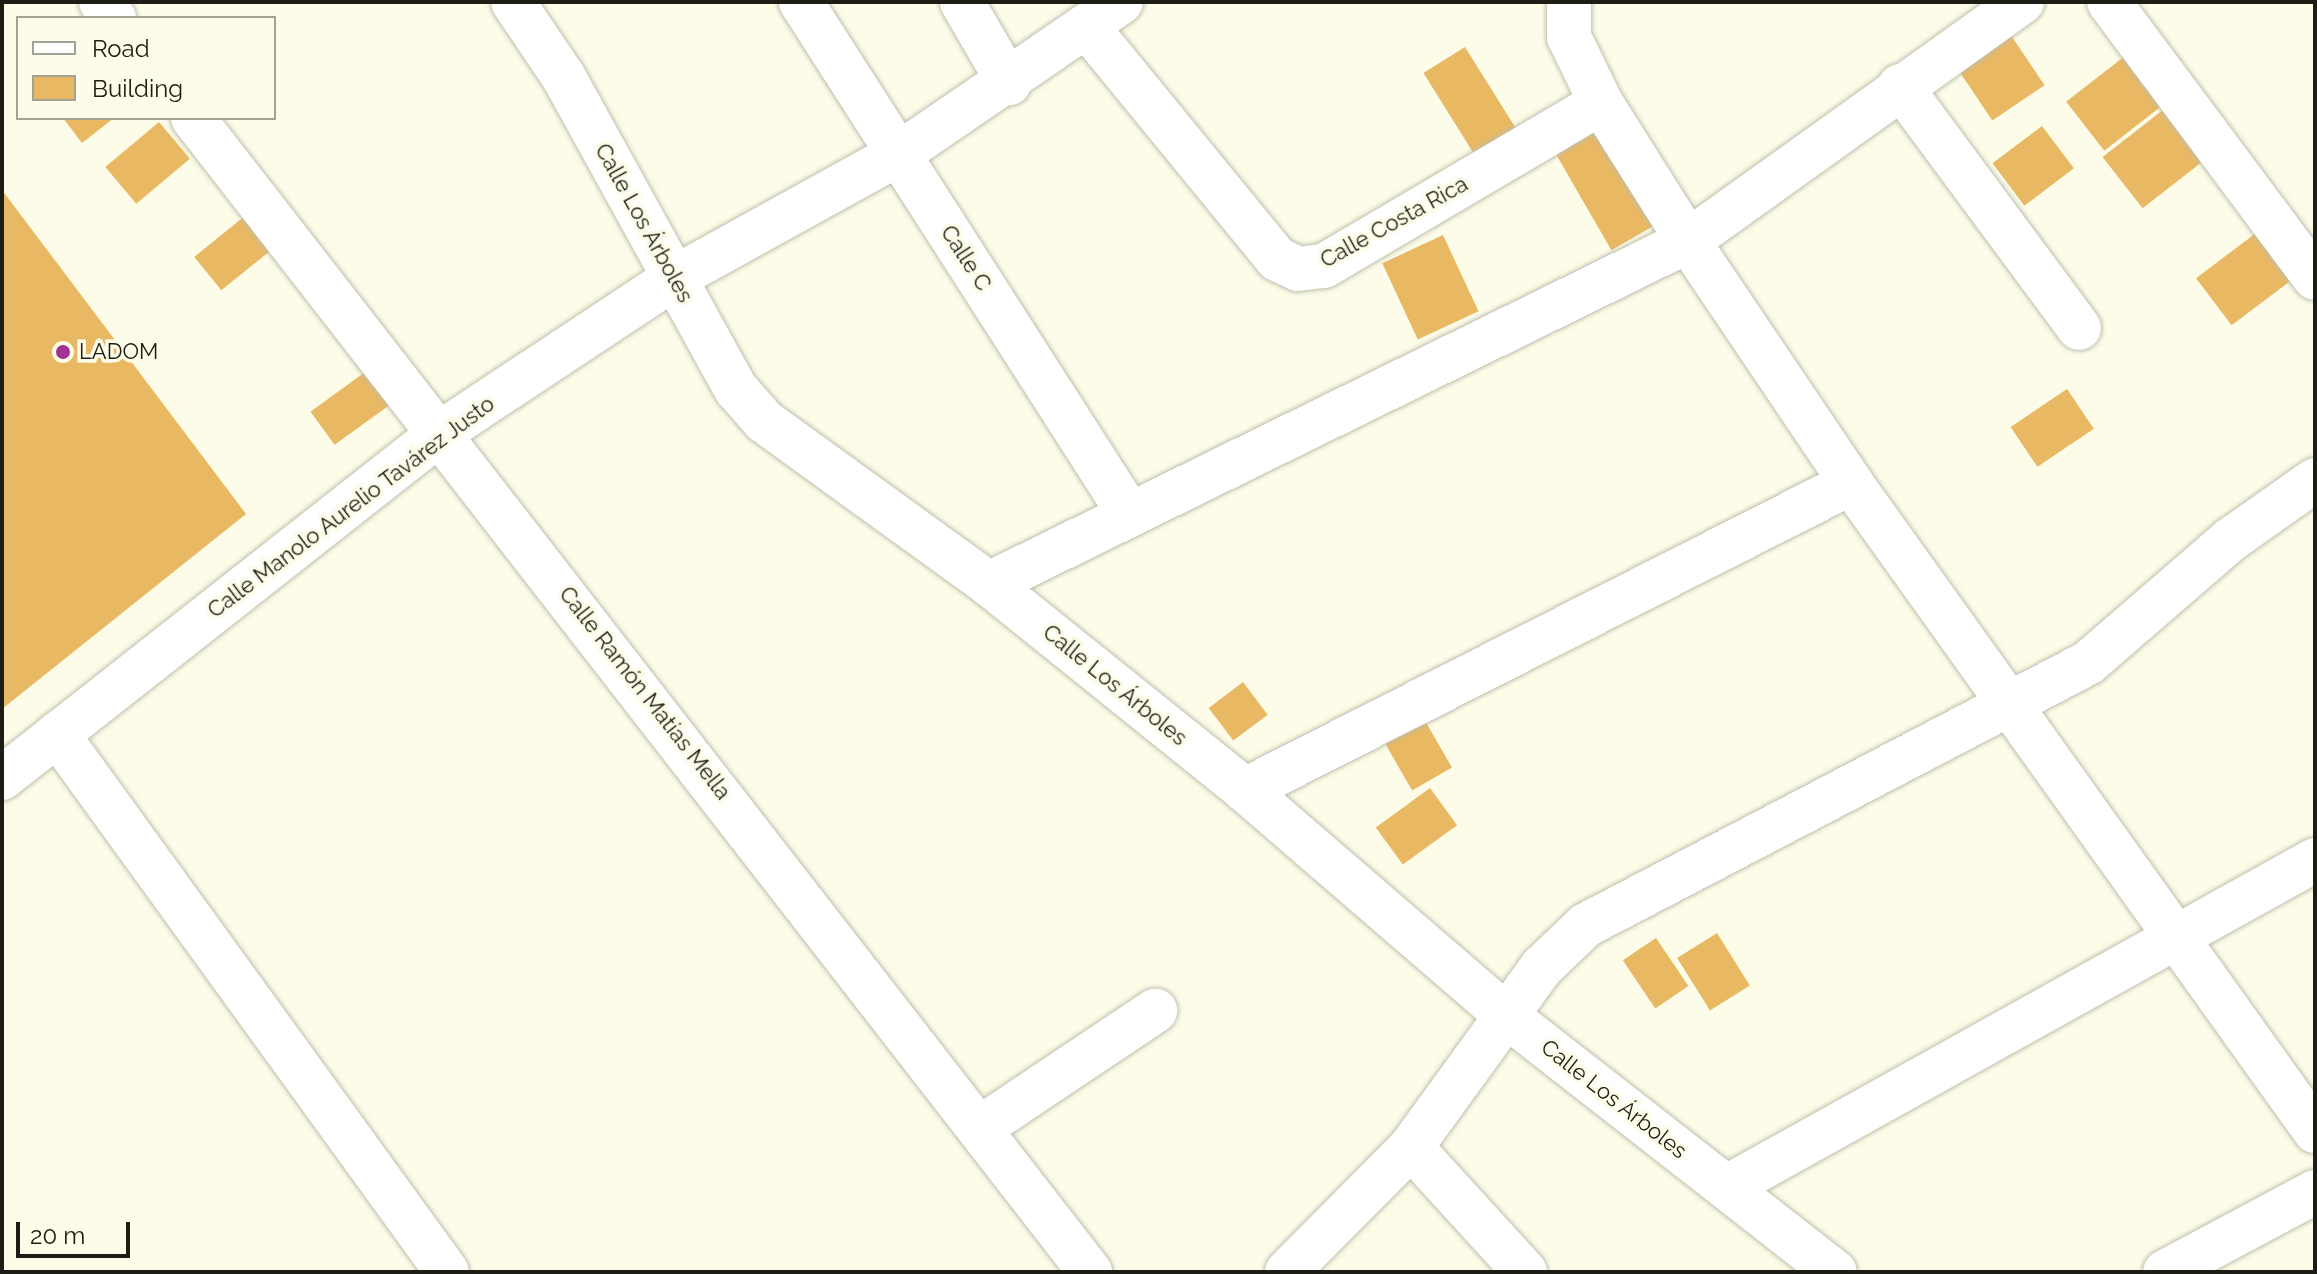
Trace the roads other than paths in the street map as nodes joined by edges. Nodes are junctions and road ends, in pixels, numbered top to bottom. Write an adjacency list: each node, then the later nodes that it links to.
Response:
1 (513, 2): 14 (street, Calle Los Árboles)
2 (801, 2): 12 (street, Calle C)
3 (962, 2): 8 (street)
4 (1569, 2): 10 (street)
5 (2022, 2): 9 (street)
6 (2109, 2): 15 (street)
7 (1104, 15): 8 (street, Calle Manolo Aurelio Tavárez Justo); 10 (street, Calle Costa Rica)
8 (1009, 83): 12 (street, Calle Manolo Aurelio Tavárez Justo)
9 (1900, 86): 13 (street); 16 (street)
10 (1601, 103): 13 (street)
11 (195, 120): 17 (street, Calle Ramón Matías Mella)
12 (899, 154): 14 (street, Calle Manolo Aurelio Tavárez Justo); 20 (street, Calle C)
13 (1688, 241): 19 (street); 20 (street)
14 (674, 278): 17 (street, Calle Manolo Aurelio Tavárez Justo); 21 (street, Calle Los Árboles)
15 (2315, 278)
16 (2079, 328)
17 (443, 431): 23 (street, Calle Manolo Aurelio Tavárez Justo); 30 (street, Calle Ramón Matías Mella)
18 (2315, 480): 22 (street)
19 (1851, 483): 22 (street); 25 (street)
20 (1130, 515): 21 (street)
21 (989, 584): 25 (street, Calle Los Árboles)
22 (2010, 701): 27 (street); 29 (street)
23 (57, 734): 24 (street, Calle Manolo Aurelio Tavárez Justo); 35 (street)
24 (2, 778)
25 (1245, 790): 29 (street, Calle Los Árboles)
26 (2315, 860): 27 (street)
27 (2172, 937): 31 (street); 33 (street)
28 (1155, 1011): 30 (street)
29 (1507, 1016): 32 (street); 33 (street, Calle Los Árboles)
30 (980, 1128): 36 (street, Calle Ramón Matías Mella)
31 (2315, 1131)
32 (1411, 1147): 37 (street); 38 (street)
33 (1727, 1187): 39 (street, Calle Los Árboles)
34 (2315, 1192): 40 (street)
35 (447, 1272)
36 (1090, 1272)
37 (1287, 1272)
38 (1525, 1272)
39 (1835, 1272)
40 (2165, 1272)

